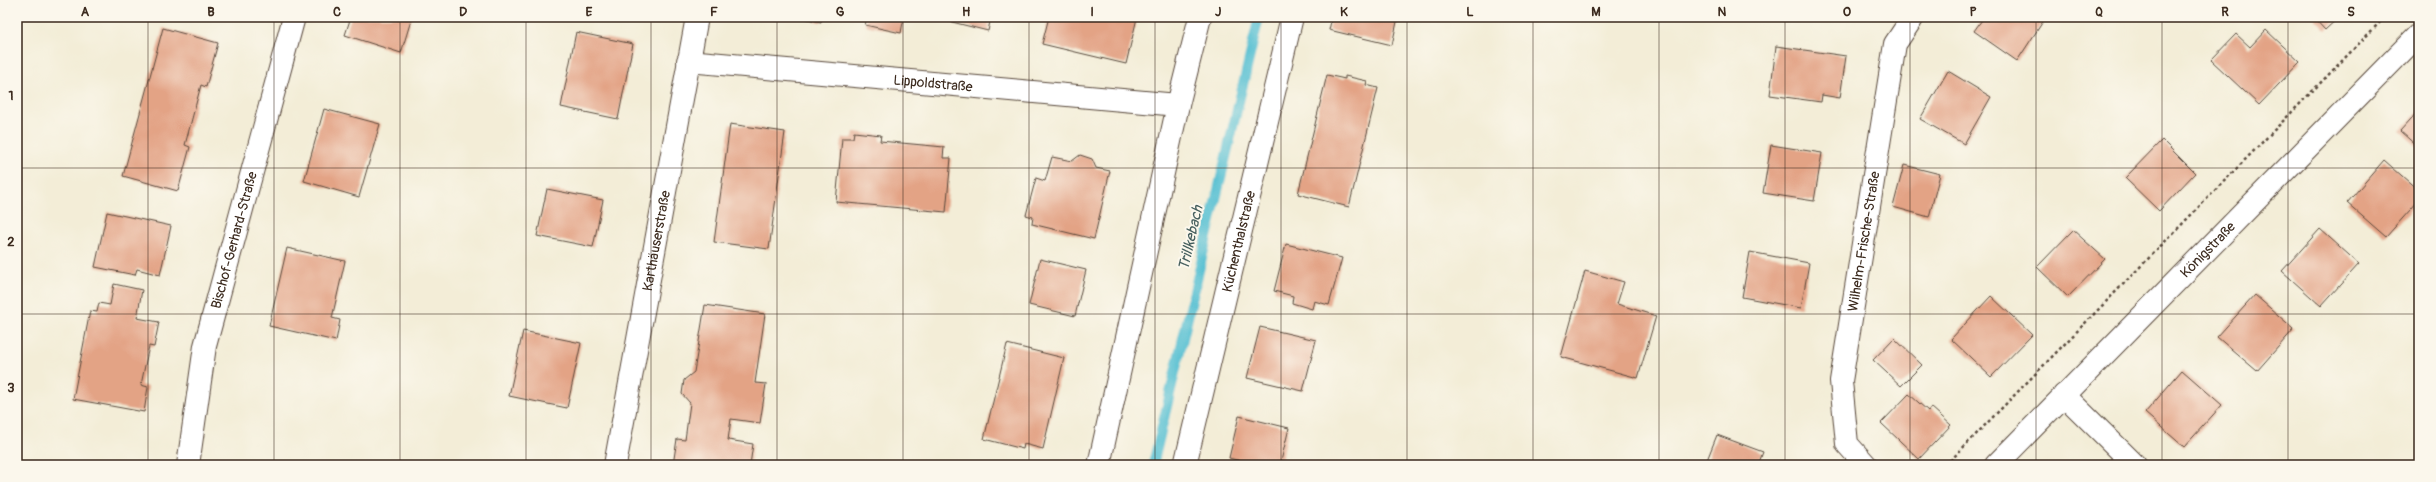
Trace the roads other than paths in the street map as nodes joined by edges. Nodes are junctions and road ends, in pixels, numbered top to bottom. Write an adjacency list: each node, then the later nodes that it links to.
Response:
1 (294, 17): 10 (street, Bischof-Gerhard-Straße)
2 (696, 17): 7 (street, Karthäuserstraße)
3 (1200, 17): 8 (street)
4 (1292, 17): 13 (street, Küchenthalstraße)
5 (1913, 17): 14 (street, Wilhelm-Frische-Straße)
6 (2419, 34): 9 (street, Königstraße)
7 (688, 61): 8 (street, Lippoldstraße); 11 (street, Karthäuserstraße)
8 (1178, 105): 12 (street)
9 (2064, 395): 15 (street, Königstraße); 16 (street)
10 (188, 465)
11 (615, 465)
12 (1099, 465)
13 (1185, 465)
14 (1866, 465)
15 (1996, 465)
16 (2135, 465)

